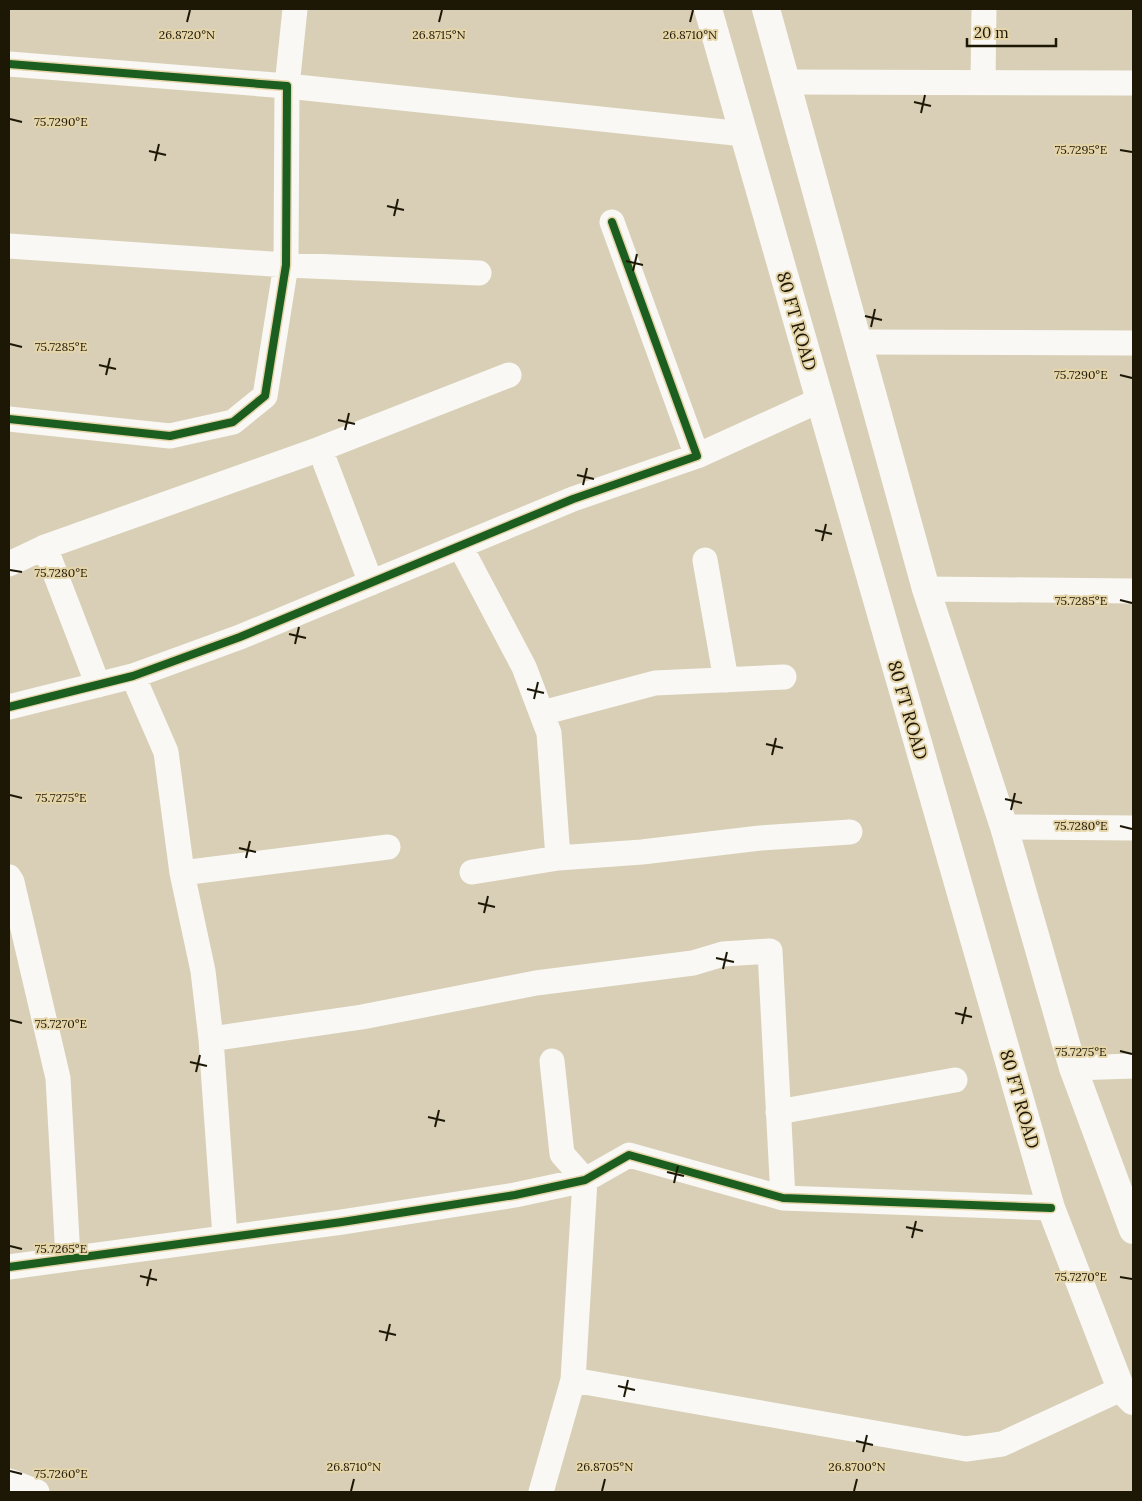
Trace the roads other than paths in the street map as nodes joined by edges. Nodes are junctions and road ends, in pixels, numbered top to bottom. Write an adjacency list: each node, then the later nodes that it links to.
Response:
1 (294, 9): 9 (street)
2 (708, 9): 10 (main road, 80 FT ROAD)
3 (766, 9): 6 (main road)
4 (984, 9): 7 (street)
5 (9, 64): 9 (street)
6 (787, 82): 7 (street); 15 (main road)
7 (983, 82): 8 (street)
8 (1133, 83)
9 (287, 86): 10 (street); 13 (street)
10 (744, 134): 18 (main road, 80 FT ROAD)
11 (612, 222): 21 (street)
12 (9, 246): 13 (street)
13 (286, 265): 14 (street); 19 (street)
14 (479, 273)
15 (858, 342): 16 (street); 27 (main road)
16 (1133, 344)
17 (509, 376): 20 (street)
18 (820, 400): 21 (street); 51 (main road, 80 FT ROAD)
19 (9, 419)
20 (320, 449): 23 (street); 26 (street)
21 (697, 456): 22 (street)
22 (460, 546): 26 (street); 34 (street)
23 (45, 547): 25 (street); 32 (street)
24 (705, 560): 31 (street)
25 (9, 564)
26 (371, 583): 29 (street)
27 (926, 590): 28 (street); 35 (main road)
28 (1133, 591)
29 (133, 676): 32 (street); 41 (street)
30 (784, 677): 31 (street)
31 (726, 680): 34 (street)
32 (98, 685): 33 (street)
33 (9, 707)
34 (542, 713): 39 (street)
35 (1004, 827): 36 (street); 46 (main road)
36 (1133, 828)
37 (850, 832): 39 (street)
38 (388, 846): 41 (street)
39 (558, 858): 40 (street)
40 (472, 872)
41 (182, 873): 43 (street)
42 (9, 877): 54 (street)
43 (210, 1039): 48 (street); 53 (street)
44 (552, 1061): 49 (street)
45 (1133, 1066): 46 (street)
46 (1073, 1068): 52 (main road)
47 (955, 1080): 48 (street)
48 (778, 1112): 50 (street)
49 (585, 1180): 50 (street); 53 (street); 56 (street)
50 (783, 1198): 51 (street)
51 (1051, 1208): 57 (main road, 80 FT ROAD)
52 (1133, 1230)
53 (225, 1237): 54 (street)
54 (68, 1258): 55 (street)
55 (9, 1267)
56 (573, 1380): 57 (street); 60 (street)
57 (1127, 1395)
58 (9, 1481): 59 (street)
59 (37, 1492)
60 (541, 1492)

